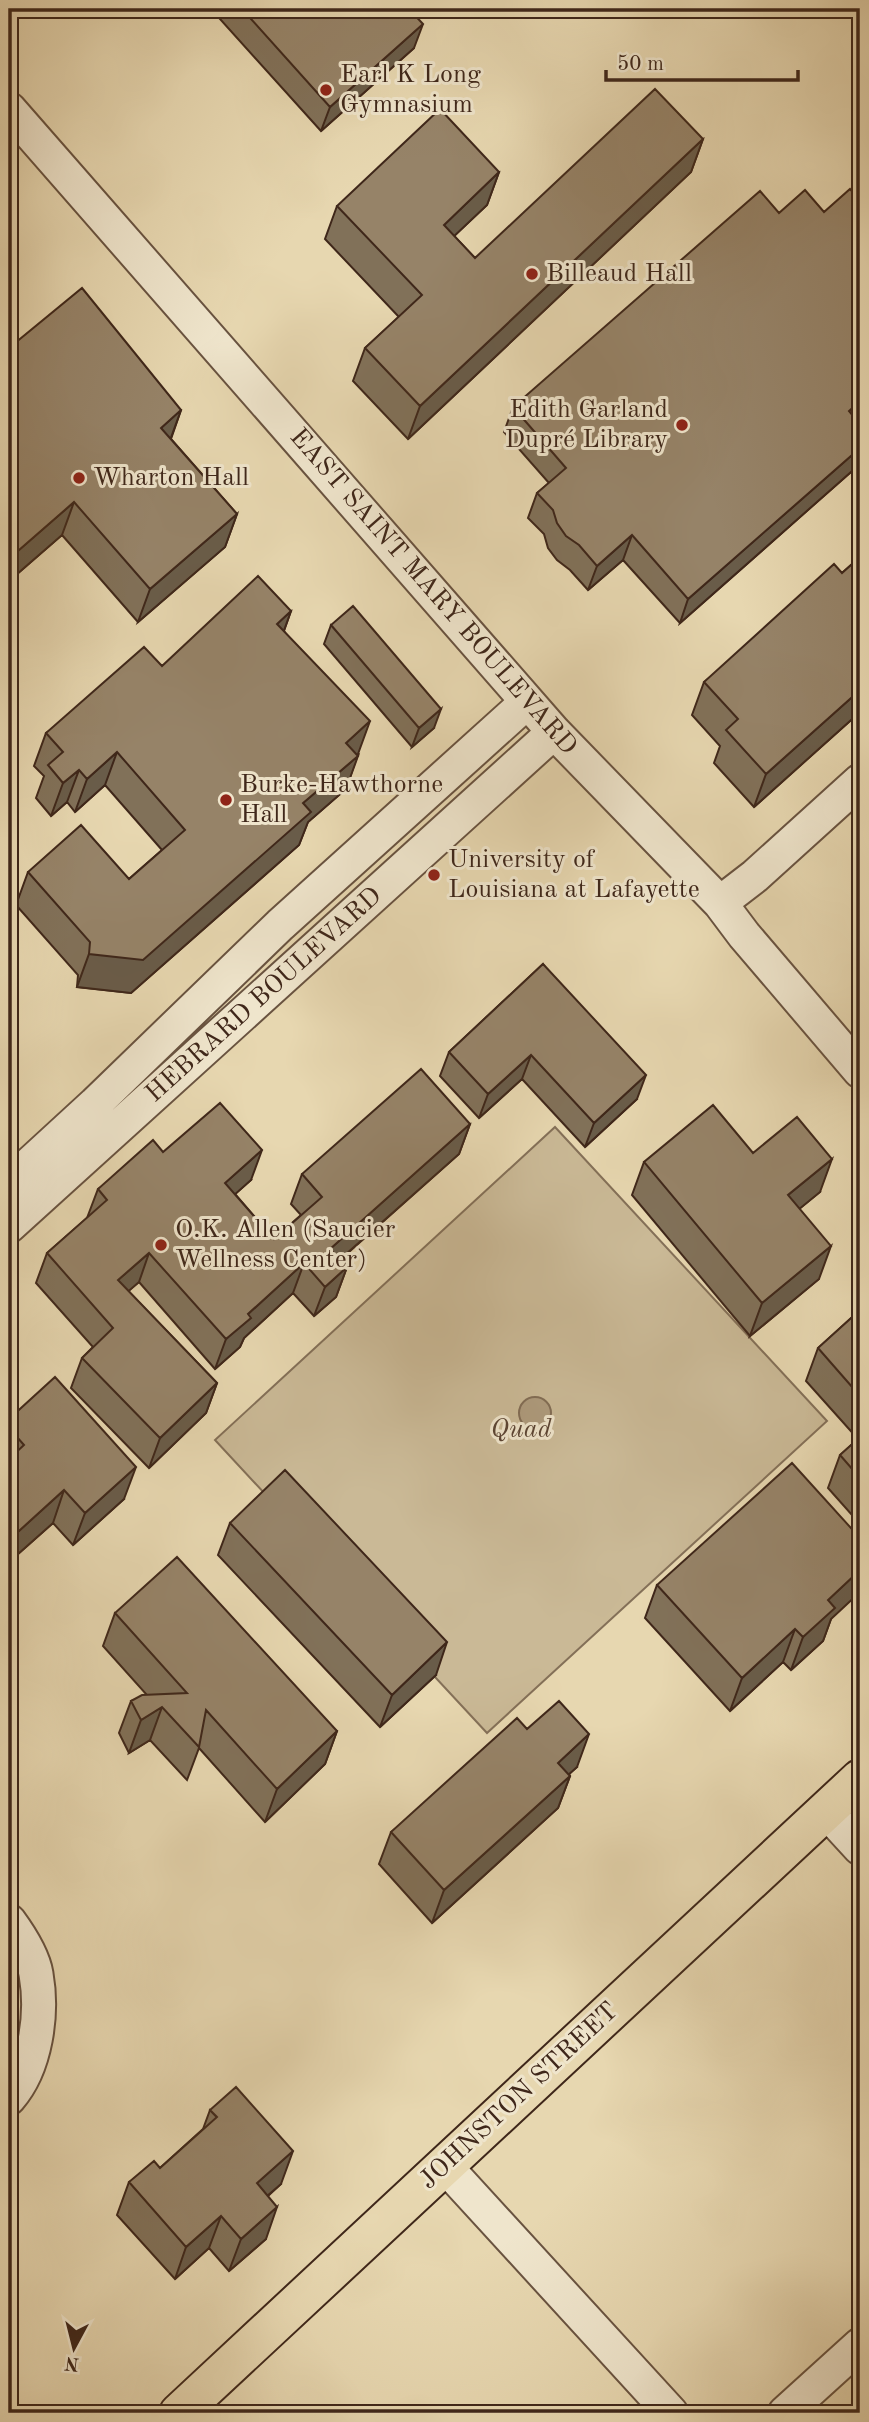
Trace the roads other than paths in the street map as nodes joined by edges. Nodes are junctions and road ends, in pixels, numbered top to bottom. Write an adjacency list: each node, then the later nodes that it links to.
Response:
1 (9, 109): 2 (street, EAST SAINT MARY BOULEVARD)
2 (527, 702): 3 (street, EAST SAINT MARY BOULEVARD); 5 (street, HEBRARD BOULEVARD)
3 (554, 732): 6 (street, HEBRARD BOULEVARD); 7 (street, EAST SAINT MARY BOULEVARD)
4 (860, 781): 7 (street)
5 (387, 829): 6 (street); 9 (street, HEBRARD BOULEVARD)
6 (413, 860): 10 (street, HEBRARD BOULEVARD)
7 (720, 903): 8 (street, EAST SAINT MARY BOULEVARD)
8 (860, 1071)
9 (95, 1104): 10 (street); 11 (street, HEBRARD BOULEVARD)
10 (115, 1129): 12 (street, HEBRARD BOULEVARD)
11 (9, 1183)
12 (9, 1226)
13 (860, 1779): 14 (main road, JOHNSTON STREET)
14 (826, 1811): 15 (street); 18 (main road, JOHNSTON STREET)
15 (860, 1848)
16 (9, 1921): 17 (street)
17 (9, 2098)
18 (444, 2165): 20 (main road, JOHNSTON STREET); 21 (street)
19 (860, 2346): 22 (street)
20 (180, 2413)
21 (671, 2413)
22 (785, 2413)

